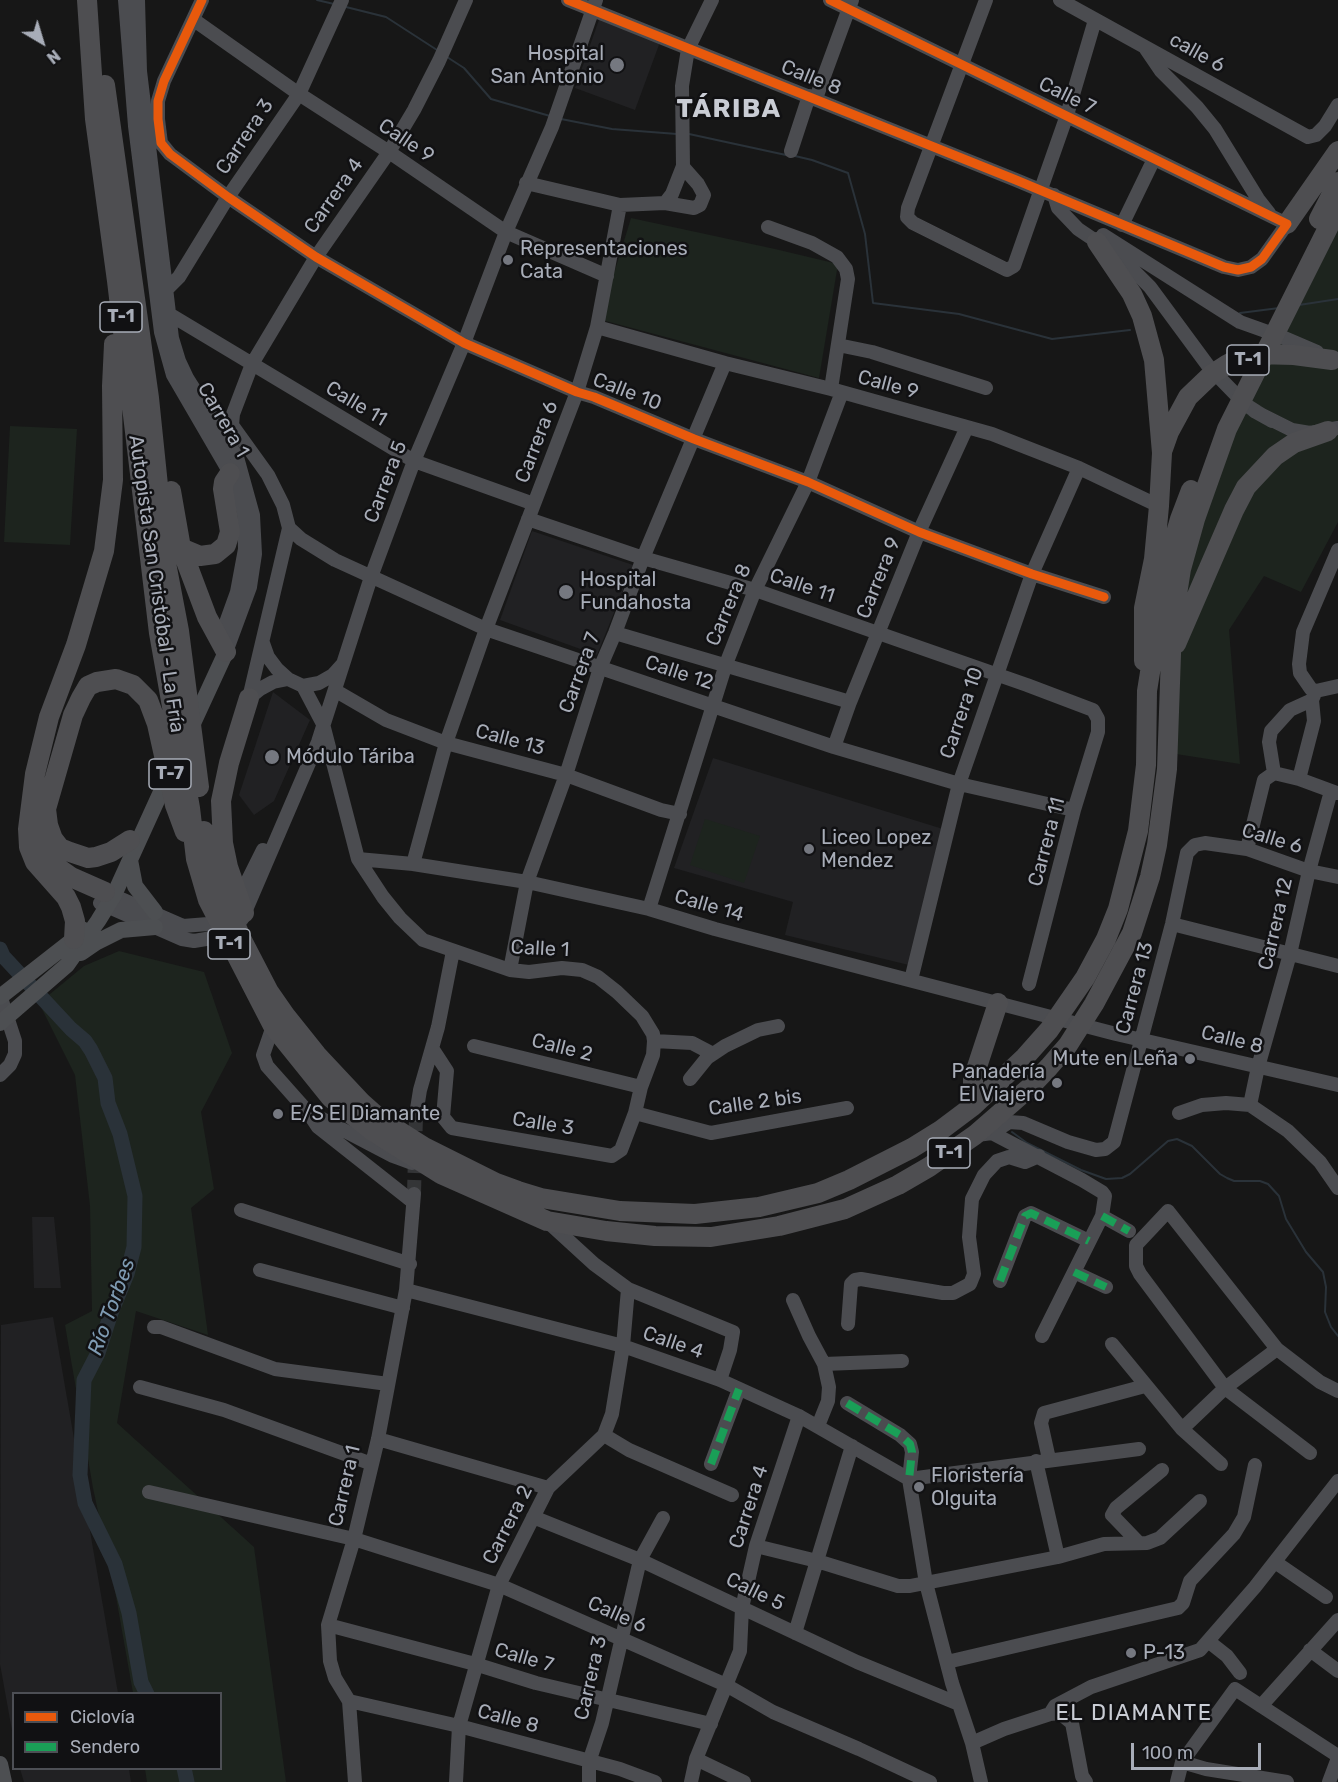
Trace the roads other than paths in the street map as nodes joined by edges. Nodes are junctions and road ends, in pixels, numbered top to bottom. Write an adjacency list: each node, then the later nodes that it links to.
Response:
1 (87, 0): 44 (highway, Autopista San Cristóbal - La Fría / T-1)
2 (100, 0): 57 (highway, Autopista San Cristóbal - La Fría / T-1)
3 (124, 0): 65 (street, Carrera 1)
4 (138, 0): 45 (street, Carrera 1)
5 (202, 0): 15 (street)
6 (342, 0): 20 (street, Carrera 3)
7 (466, 0): 27 (street, Carrera 4)
8 (568, 0): 14 (street, Calle 8)
9 (712, 0): 18 (street)
10 (830, 0): 13 (street, Calle 7)
11 (986, 0): 19 (street)
12 (1060, 0): 16 (street, calle 6)
13 (850, 4): 19 (street, Calle 7); 21 (street)
14 (594, 5): 18 (street, Calle 8); 31 (street, Carrera 5)
15 (194, 20): 20 (street, Calle 9); 32 (street, Calle 10)
16 (1095, 20): 17 (street, calle 6); 23 (street)
17 (1145, 47): 22 (street, calle 6); 37 (street)
18 (688, 49): 21 (street, Calle 8); 29 (street)
19 (962, 65): 23 (street, Calle 7); 24 (street)
20 (299, 94): 27 (street, Calle 9); 32 (street, Carrera 3)
21 (812, 97): 24 (street, Calle 8); 25 (street)
22 (1338, 105)
23 (1067, 115): 28 (street, Calle 7); 33 (street)
24 (931, 145): 33 (street, Calle 8); 33 (street)
25 (791, 151)
26 (1338, 151): 37 (highway)
27 (389, 152): 40 (street, Calle 9); 42 (street, Carrera 4)
28 (1154, 159): 37 (street, Calle 7); 38 (street)
29 (682, 167): 34 (street); 34 (street)
30 (1338, 182): 46 (highway, Autopista San Cristóbal - La Fría / T-1)
31 (526, 183): 35 (street); 40 (street, Carrera 5)
32 (228, 197): 42 (street, Calle 10); 45 (street, Carrera 3)
33 (1051, 198): 38 (street); 41 (street); 51 (street)
34 (665, 203): 35 (street)
35 (620, 205): 43 (street, Carrera 6)
36 (1338, 208): 46 (highway, Autopista San Cristóbal - La Fría / T-1)
37 (1280, 220): 38 (street)
38 (1122, 225)
39 (768, 227): 50 (street, Carrera 8)
40 (506, 232): 43 (street, Calle 9); 49 (street, Carrera 5)
41 (1097, 242): 60 (street); 62 (highway)
42 (316, 257): 49 (street, Calle 10); 53 (street, Carrera 4)
43 (607, 276): 48 (street, Carrera 6)
44 (117, 281): 107 (highway, Autopista San Cristóbal - La Fría / T-1); 118 (highway)
45 (167, 289): 47 (street, Carrera 1)
46 (1284, 298): 59 (highway, Autopista San Cristóbal - La Fría / T-1)
47 (169, 314): 53 (street, Calle 11); 83 (street, Carrera 1)
48 (597, 327): 52 (street, Calle 9); 56 (street, Carrera 6)
49 (464, 343): 56 (street, Calle 10); 63 (street, Carrera 5)
50 (838, 345): 54 (street); 55 (street, Carrera 8)
51 (1335, 359): 62 (highway)
52 (725, 363): 55 (street, Calle 9); 61 (street, Carrera 7)
53 (252, 364): 63 (street, Calle 11); 70 (street, Carrera 4)
54 (986, 388)
55 (837, 391): 58 (street, Calle 9); 66 (street, Carrera 8)
56 (577, 392): 61 (street, Calle 10); 67 (street, Carrera 6)
57 (149, 398): 72 (highway); 107 (highway, Autopista San Cristóbal - La Fría / T-1)
58 (967, 427): 64 (street, Calle 9); 71 (street, Carrera 9)
59 (1222, 427): 84 (highway, Autopista San Cristóbal - La Fría / T-1); 93 (highway, Autopista San Cristóbal - La Fría / T-1)
60 (1333, 429): 84 (highway)
61 (694, 439): 66 (street, Calle 10); 74 (street, Carrera 7)
62 (1162, 453): 68 (highway)
63 (414, 461): 67 (street, Calle 11); 76 (street, Carrera 5)
64 (1079, 468): 68 (street, Calle 9); 75 (street, Carrera 10)
65 (230, 473): 72 (highway); 83 (street, Carrera 1)
66 (808, 482): 71 (street, Calle 10); 77 (street, Carrera 8)
67 (534, 504): 69 (street, Carrera 6)
68 (1159, 506): 93 (highway)
69 (528, 519): 74 (street, Calle 11); 79 (street, Carrera 6)
70 (289, 528): 76 (street, Calle 12); 82 (street)
71 (919, 532): 75 (street, Calle 10); 81 (street, Carrera 9)
72 (181, 548): 83 (highway)
73 (1338, 550): 94 (street)
74 (643, 558): 77 (street, Calle 11); 80 (street, Carrera 7)
75 (1032, 574): 78 (street, Calle 10); 88 (street, Carrera 10)
76 (371, 577): 79 (street, Calle 12); 85 (street, Carrera 5)
77 (755, 590): 81 (street, Calle 11); 86 (street, Carrera 8)
78 (1104, 597)
79 (486, 629): 87 (street, Calle 12); 100 (street, Carrera 6)
80 (615, 633): 86 (street); 87 (street, Carrera 7)
81 (878, 633): 88 (street, Calle 11); 96 (street, Carrera 9)
82 (263, 642): 89 (street); 95 (street)
83 (223, 647): 111 (main road, Carrera 1); 115 (main road, T-7)
84 (1172, 655): 157 (highway, Autopista San Cristóbal - La Fría / T-1)
85 (344, 663): 90 (street); 92 (street, Carrera 5)
86 (726, 664): 96 (street); 97 (street, Carrera 8)
87 (600, 668): 97 (street, Calle 12); 103 (street, Carrera 7)
88 (996, 675): 98 (street, Calle 11); 105 (street, Carrera 10)
89 (288, 679): 90 (street); 95 (street)
90 (303, 686): 99 (street)
91 (1338, 686): 94 (street)
92 (336, 691): 99 (street, Carrera 5); 100 (street, Calle 13)
93 (1147, 691): 150 (highway, Autopista San Cristóbal - La Fría / T-1)
94 (1314, 695): 102 (street); 104 (street)
95 (249, 698): 129 (highway)
96 (850, 702): 101 (street, Carrera 9)
97 (714, 705): 101 (street, Calle 12); 110 (street, Carrera 8)
98 (1093, 710): 109 (street, Carrera 11)
99 (323, 724): 114 (street); 124 (street, Carrera 5)
100 (446, 743): 103 (street, Calle 13); 116 (street, Carrera 6)
101 (834, 747): 105 (street, Calle 12)
102 (1274, 773): 104 (street); 113 (street)
103 (566, 775): 110 (street, Calle 13); 120 (street, Carrera 7)
104 (1299, 779): 106 (street)
105 (959, 784): 109 (street, Calle 12); 132 (street, Carrera 10)
106 (1334, 792): 117 (street, Carrera 12)
107 (188, 806): 108 (highway); 121 (highway, Autopista San Cristóbal - La Fría / T-1); 121 (highway, Autopista San Cristóbal - La Fría / T-1)
108 (46, 809): 111 (highway); 122 (highway)
109 (1074, 810): 133 (street, Carrera 11)
110 (680, 814): 123 (street, Carrera 8)
111 (130, 840): 122 (main road, Carrera 1)
112 (1194, 845): 113 (street, Calle 6); 125 (street, Carrera 13)
113 (1246, 849): 117 (street, Calle 6)
114 (358, 859): 116 (street, Calle 14); 126 (street)
115 (130, 860): 122 (main road, T-7); 124 (main road)
116 (413, 864): 120 (street, Calle 14)
117 (1309, 871): 119 (street, Calle 6); 128 (street, Carrera 12)
118 (45, 874): 122 (highway); 127 (highway)
119 (1338, 878)
120 (527, 882): 123 (street, Calle 14); 131 (street, Carrera 7)
121 (215, 896): 129 (highway, Autopista San Cristóbal - La Fría / T-1); 136 (highway, Autopista San Cristóbal - La Fría / T-1)
122 (107, 899): 124 (street, Carrera 5); 127 (main road, T-7)
123 (649, 909): 132 (street, Calle 14)
124 (155, 920): 127 (main road)
125 (1172, 924): 128 (street); 140 (street, Carrera 13)
126 (453, 951): 131 (street, Calle 1); 143 (street)
127 (68, 954): 134 (main road, T-7); 137 (main road, T-7)
128 (1290, 954): 130 (street); 145 (street, Carrera 12)
129 (258, 959): 136 (highway)
130 (1338, 966)
131 (510, 970): 141 (street, Calle 1)
132 (911, 980): 135 (street, Calle 14)
133 (1029, 984)
134 (0, 996): 146 (street)
135 (998, 1003): 139 (street, Calle 14); 150 (highway)
136 (279, 1021): 150 (highway, Autopista San Cristóbal - La Fría / T-1); 153 (street); 159 (highway, Autopista San Cristóbal - La Fría / T-1)
137 (0, 1023)
138 (778, 1026): 144 (street)
139 (1116, 1034): 140 (street, Calle 8)
140 (1142, 1040): 145 (street, Calle 8); 157 (street, Carrera 13)
141 (654, 1041): 144 (street); 149 (street)
142 (474, 1046): 149 (street, Calle 2)
143 (432, 1048): 154 (street, Calle 3); 156 (street)
144 (713, 1054): 147 (street)
145 (1258, 1067): 148 (street, Calle 8); 151 (street, Carrera 12)
146 (0, 1075)
147 (690, 1079)
148 (1338, 1085)
149 (641, 1088): 154 (street, Calle 3)
150 (974, 1106)
151 (1250, 1106): 155 (street); 160 (street)
152 (847, 1108): 154 (street, Calle 2 bis)
153 (307, 1111): 159 (street); 166 (street, Carrera 1)
154 (636, 1113)
155 (1179, 1113)
156 (416, 1115)
157 (984, 1134): 158 (street); 163 (highway, Autopista San Cristóbal - La Fría / T-1)
158 (1039, 1156): 162 (street); 175 (street)
159 (441, 1174): 163 (highway, Autopista San Cristóbal - La Fría / T-1)
160 (1338, 1188)
161 (241, 1210): 166 (street)
162 (1102, 1216): 164 (street); 165 (street)
163 (547, 1221): 171 (street)
164 (1129, 1231)
165 (1089, 1241): 168 (street); 169 (street)
166 (410, 1264): 172 (street, Carrera 1)
167 (260, 1270): 174 (street)
168 (1074, 1272): 170 (street); 177 (street)
169 (1000, 1281)
170 (1106, 1287)
171 (628, 1289): 179 (street, Carrera 2); 183 (street)
172 (406, 1290): 174 (street, Carrera 1); 179 (street, Calle 4)
173 (793, 1300): 182 (street)
174 (403, 1308): 184 (street, Carrera 1)
175 (848, 1324)
176 (154, 1327): 184 (street)
177 (1042, 1336)
178 (1112, 1344): 185 (street)
179 (623, 1346): 183 (street, Calle 4); 194 (street, Carrera 2)
180 (1277, 1348): 187 (street); 187 (street); 189 (street)
181 (902, 1361): 182 (street)
182 (824, 1364): 192 (street)
183 (720, 1380): 188 (street, Calle 4)
184 (388, 1384): 195 (street, Carrera 1)
185 (1145, 1386): 193 (street); 199 (street)
186 (140, 1387): 200 (street)
187 (1226, 1388): 193 (street); 198 (street)
188 (739, 1389): 191 (street, Calle 4); 201 (street)
189 (1338, 1391)
190 (847, 1403): 205 (street)
191 (799, 1416): 192 (street, Calle 4); 215 (street, Carrera 4)
192 (818, 1426): 196 (street, Calle 4)
193 (1182, 1429): 202 (street)
194 (604, 1435): 207 (street, Carrera 2); 209 (street)
195 (378, 1439): 200 (street, Carrera 1); 207 (street)
196 (852, 1446): 205 (street, Calle 4); 218 (street)
197 (1139, 1449): 199 (street)
198 (1311, 1453)
199 (1042, 1460): 205 (street); 216 (street)
200 (372, 1464): 213 (street, Carrera 1)
201 (711, 1464)
202 (1221, 1464)
203 (1255, 1465): 230 (street)
204 (1162, 1470): 214 (street)
205 (909, 1479): 220 (street)
206 (1338, 1481): 219 (street)
207 (548, 1488): 211 (street, Carrera 2)
208 (149, 1492): 213 (street, Calle 6)
209 (732, 1495)
210 (1200, 1501): 214 (street)
211 (533, 1517): 217 (street, Calle 5); 221 (street, Carrera 2)
212 (663, 1518): 217 (street, Carrera 3)
213 (354, 1539): 221 (street, Calle 6); 225 (street, Carrera 1)
214 (1139, 1543): 216 (street)
215 (756, 1546): 218 (street); 223 (street, Carrera 4)
216 (1058, 1557): 220 (street)
217 (640, 1560): 223 (street, Calle 5); 227 (street, Carrera 3)
218 (817, 1561): 220 (street); 226 (street)
219 (1275, 1562): 222 (street); 228 (street)
220 (926, 1583): 230 (street)
221 (499, 1586): 227 (street, Calle 6); 231 (street, Carrera 2)
222 (1326, 1597)
223 (742, 1608): 226 (street, Calle 5); 234 (street, Carrera 4)
224 (1338, 1620): 229 (street)
225 (328, 1625): 231 (street, Calle 7); 235 (street, Carrera 1)
226 (795, 1634): 237 (street, Calle 5)
227 (621, 1638): 234 (street, Calle 6); 236 (street, Carrera 3)
228 (1208, 1641): 233 (street); 239 (street)
229 (1310, 1650): 232 (street); 238 (street)
230 (947, 1662): 237 (street)
231 (475, 1664): 236 (street, Calle 7); 241 (street, Carrera 2)
232 (1338, 1671)
233 (1240, 1673)
234 (726, 1685): 240 (street, Carrera 4); 256 (street, Calle 6)
235 (349, 1701): 241 (street, Calle 8); 250 (street, Carrera 1)
236 (607, 1701): 240 (street, Calle 7); 245 (street, Carrera 3)
237 (959, 1704): 242 (street)
238 (1261, 1706): 243 (street); 246 (street)
239 (1050, 1714): 242 (street); 248 (street)
240 (711, 1724): 244 (street, Carrera 4)
241 (459, 1726): 245 (street, Calle 8); 251 (street, Carrera 2)
242 (972, 1743): 257 (street)
243 (1338, 1757): 260 (street)
244 (696, 1759): 254 (street, Carrera 4); 255 (street)
245 (589, 1762): 252 (street, Carrera 3); 253 (street, Calle 8)
246 (1182, 1762): 258 (street); 259 (street)
247 (0, 1764): 249 (main road)
248 (1083, 1781)
249 (4, 1782)
250 (355, 1782)
251 (456, 1782)
252 (589, 1782)
253 (655, 1782)
254 (692, 1782)
255 (744, 1782)
256 (930, 1782)
257 (981, 1782)
258 (1177, 1782)
259 (1287, 1782)
260 (1329, 1782)

